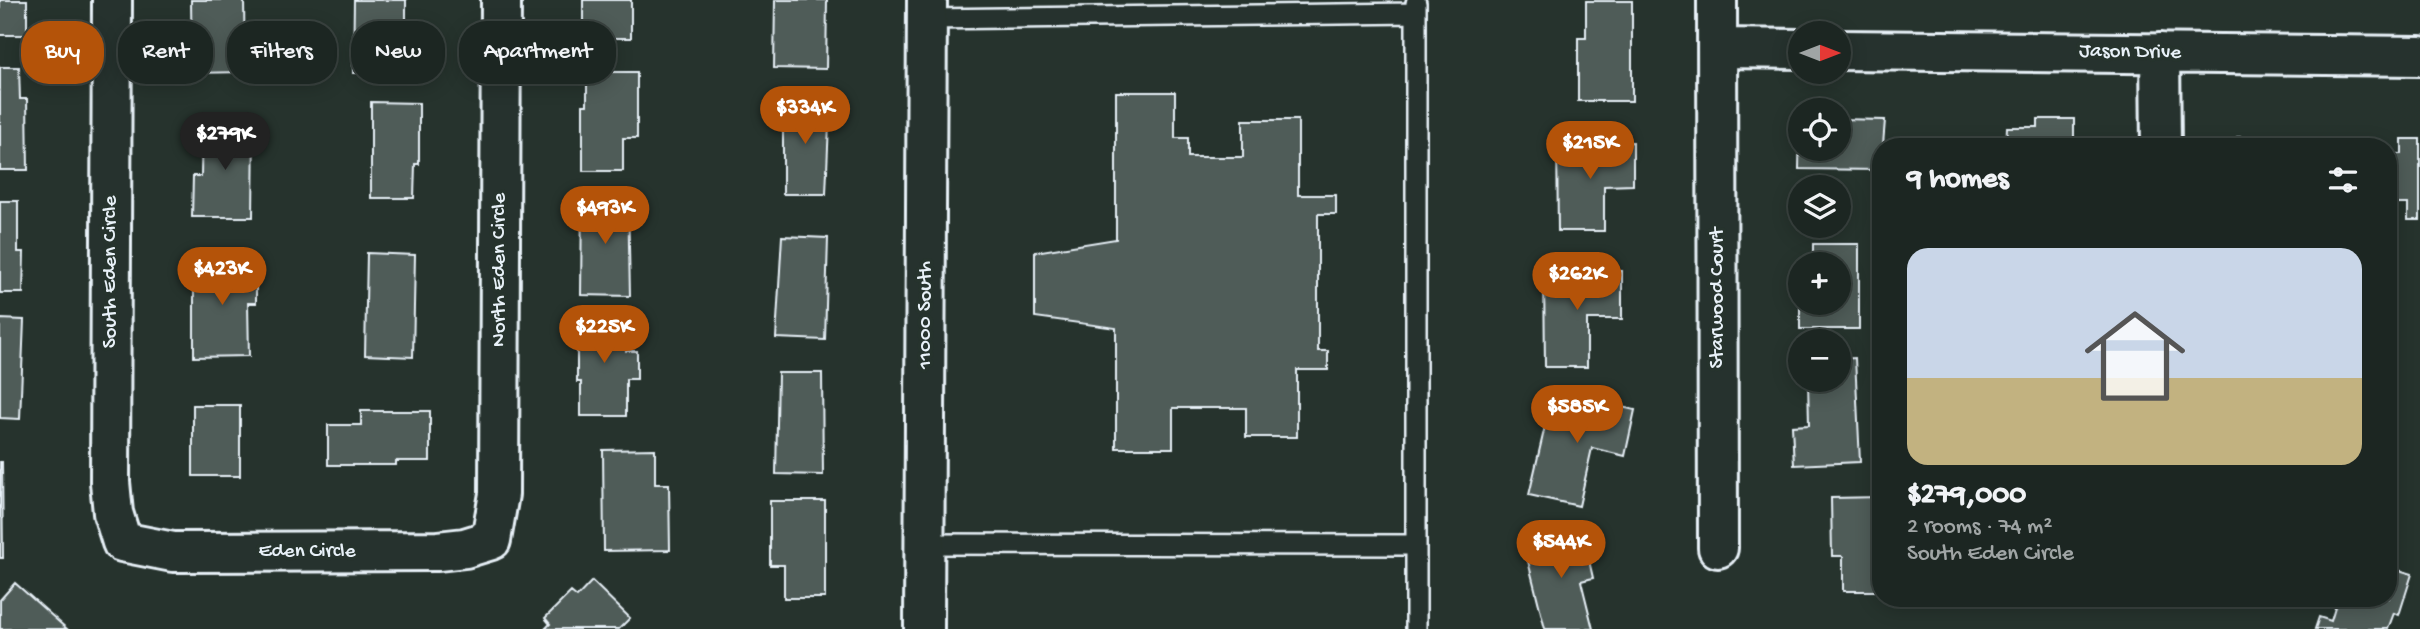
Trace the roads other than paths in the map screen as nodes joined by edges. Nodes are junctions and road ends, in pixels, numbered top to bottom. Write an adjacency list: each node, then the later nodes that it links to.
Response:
1 (112, 0): 13 (street, South Eden Circle)
2 (501, 0): 12 (street, North Eden Circle)
3 (1717, 0): 6 (street, Starwood Court)
4 (1416, 6): 5 (lane); 15 (lane)
5 (927, 9): 14 (street, 11000 South)
6 (1718, 48): 7 (street); 16 (street, Starwood Court)
7 (1788, 49)
8 (1852, 50): 9 (street, Jason Drive)
9 (2160, 53): 10 (street, Jason Drive); 11 (street)
10 (2420, 56)
11 (2161, 138)
12 (491, 540): 13 (street, Eden Circle)
13 (122, 542)
14 (925, 544): 15 (lane); 17 (street, 11000 South)
15 (1416, 545): 18 (lane)
16 (1718, 548)
17 (923, 629)
18 (1416, 629)

